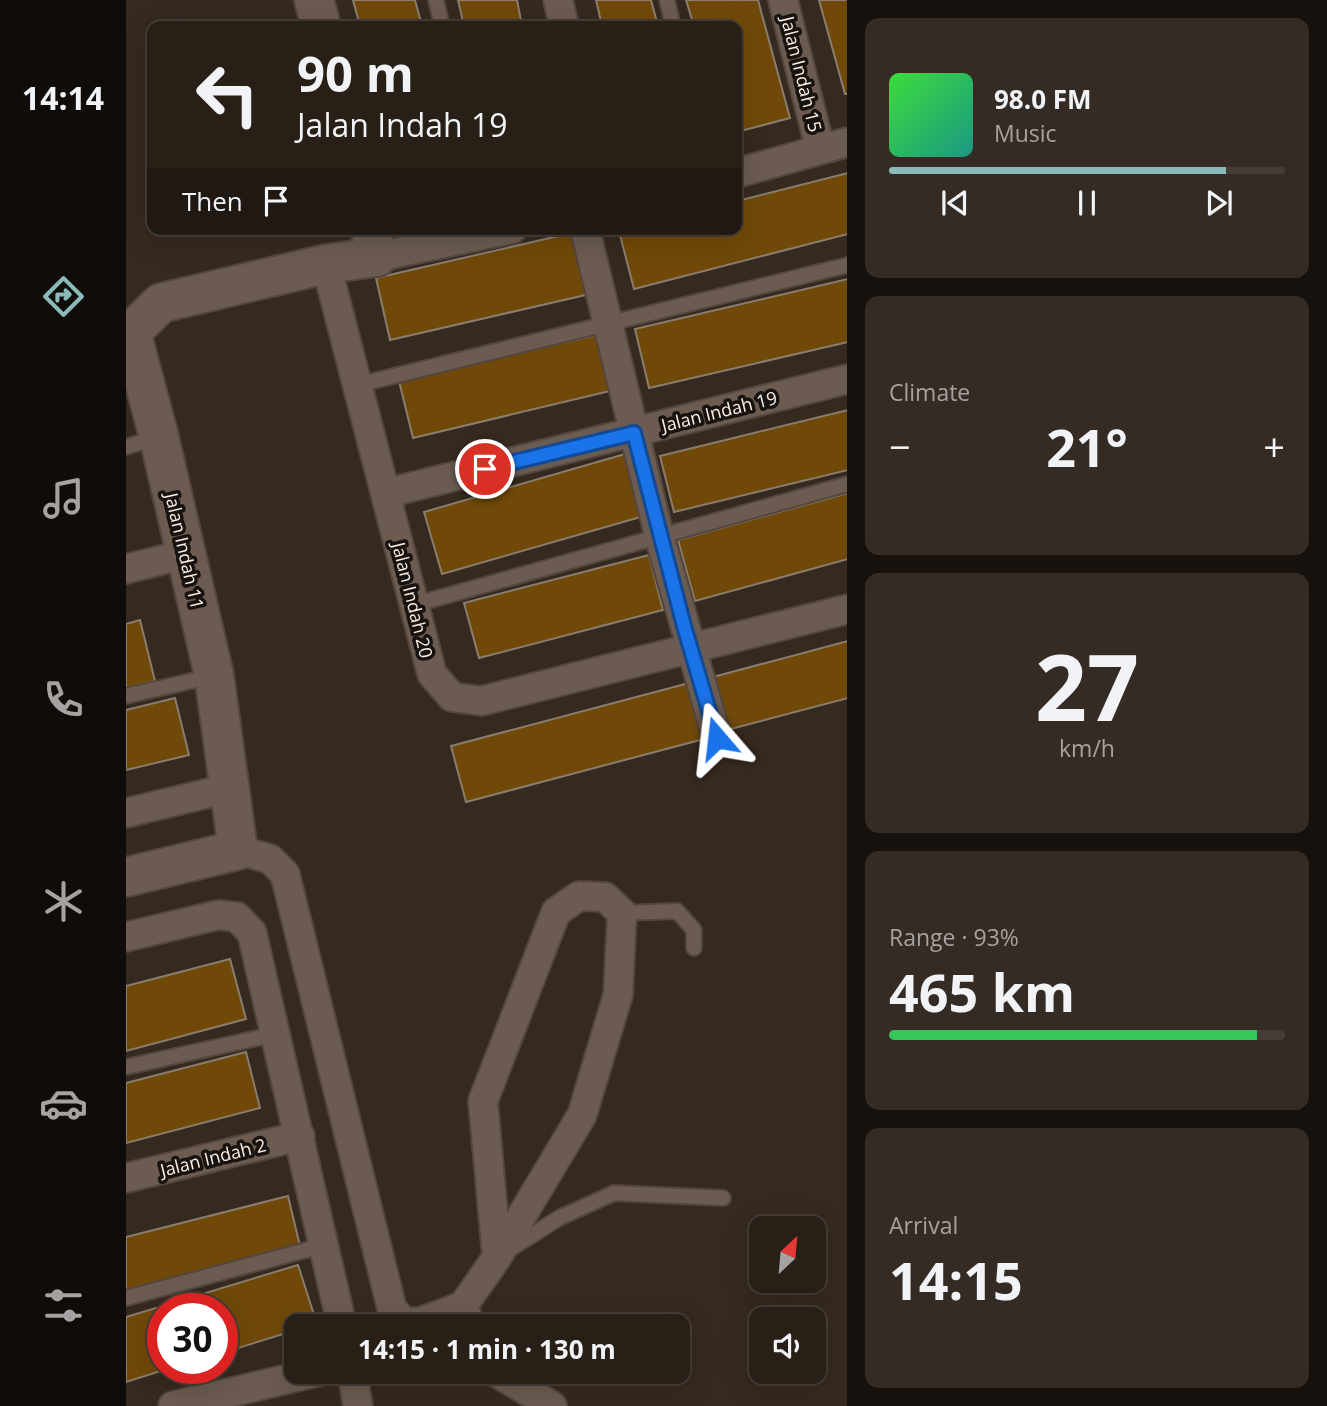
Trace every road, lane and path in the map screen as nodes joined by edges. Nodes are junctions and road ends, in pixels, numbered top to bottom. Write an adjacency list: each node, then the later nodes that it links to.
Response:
1 (314, 0): 6 (street)
2 (436, 0): 7 (lane)
3 (558, 0): 8 (street)
4 (667, 0): 9 (lane)
5 (783, 0): 11 (street, Jalan Indah 15)
6 (320, 21)
7 (441, 21)
8 (563, 21)
9 (672, 21)
10 (847, 142): 11 (street)
11 (820, 148): 12 (street)
12 (742, 171)
13 (456, 235): 15 (street)
14 (586, 235): 18 (street)
15 (373, 243): 16 (street)
16 (326, 264): 19 (street); 21 (street, Jalan Indah 20)
17 (847, 265): 18 (lane)
18 (606, 323): 21 (lane); 22 (street)
19 (128, 327): 23 (street, Jalan Indah 11)
20 (847, 379): 22 (street, Jalan Indah 19)
21 (357, 385): 25 (street, Jalan Indah 20)
22 (634, 433): 25 (street, Jalan Indah 19); 26 (street)
23 (143, 442): 27 (street, Jalan Indah 11)
24 (847, 484): 26 (lane)
25 (387, 493): 29 (street, Jalan Indah 20)
26 (660, 535): 29 (lane); 31 (street)
27 (186, 554): 28 (street); 32 (street, Jalan Indah 11)
28 (126, 569)
29 (413, 605): 31 (street, Jalan Indah 20)
30 (847, 610): 31 (street, Jalan Indah 20)
31 (690, 649): 34 (street)
32 (214, 676): 33 (lane); 35 (street, Jalan Indah 11)
33 (126, 696)
34 (717, 738)
35 (230, 788): 36 (street); 37 (street, Jalan Indah 11)
36 (126, 813)
37 (238, 850): 38 (street); 51 (street)
38 (126, 877)
39 (622, 913): 41 (lane); 48 (street); 48 (street)
40 (126, 937): 42 (street)
41 (694, 948)
42 (276, 1034): 43 (lane); 44 (street)
43 (126, 1067)
44 (300, 1136): 45 (street, Jalan Indah 2); 47 (street)
45 (126, 1178)
46 (723, 1198): 48 (lane)
47 (325, 1245): 49 (lane); 50 (street)
48 (497, 1257): 52 (street)
49 (126, 1298)
50 (339, 1314)
51 (397, 1314)
52 (468, 1314)
53 (284, 1380): 56 (street)
54 (354, 1384): 57 (street)
55 (516, 1384): 58 (street)
56 (173, 1406)
57 (358, 1406)
58 (552, 1406)

